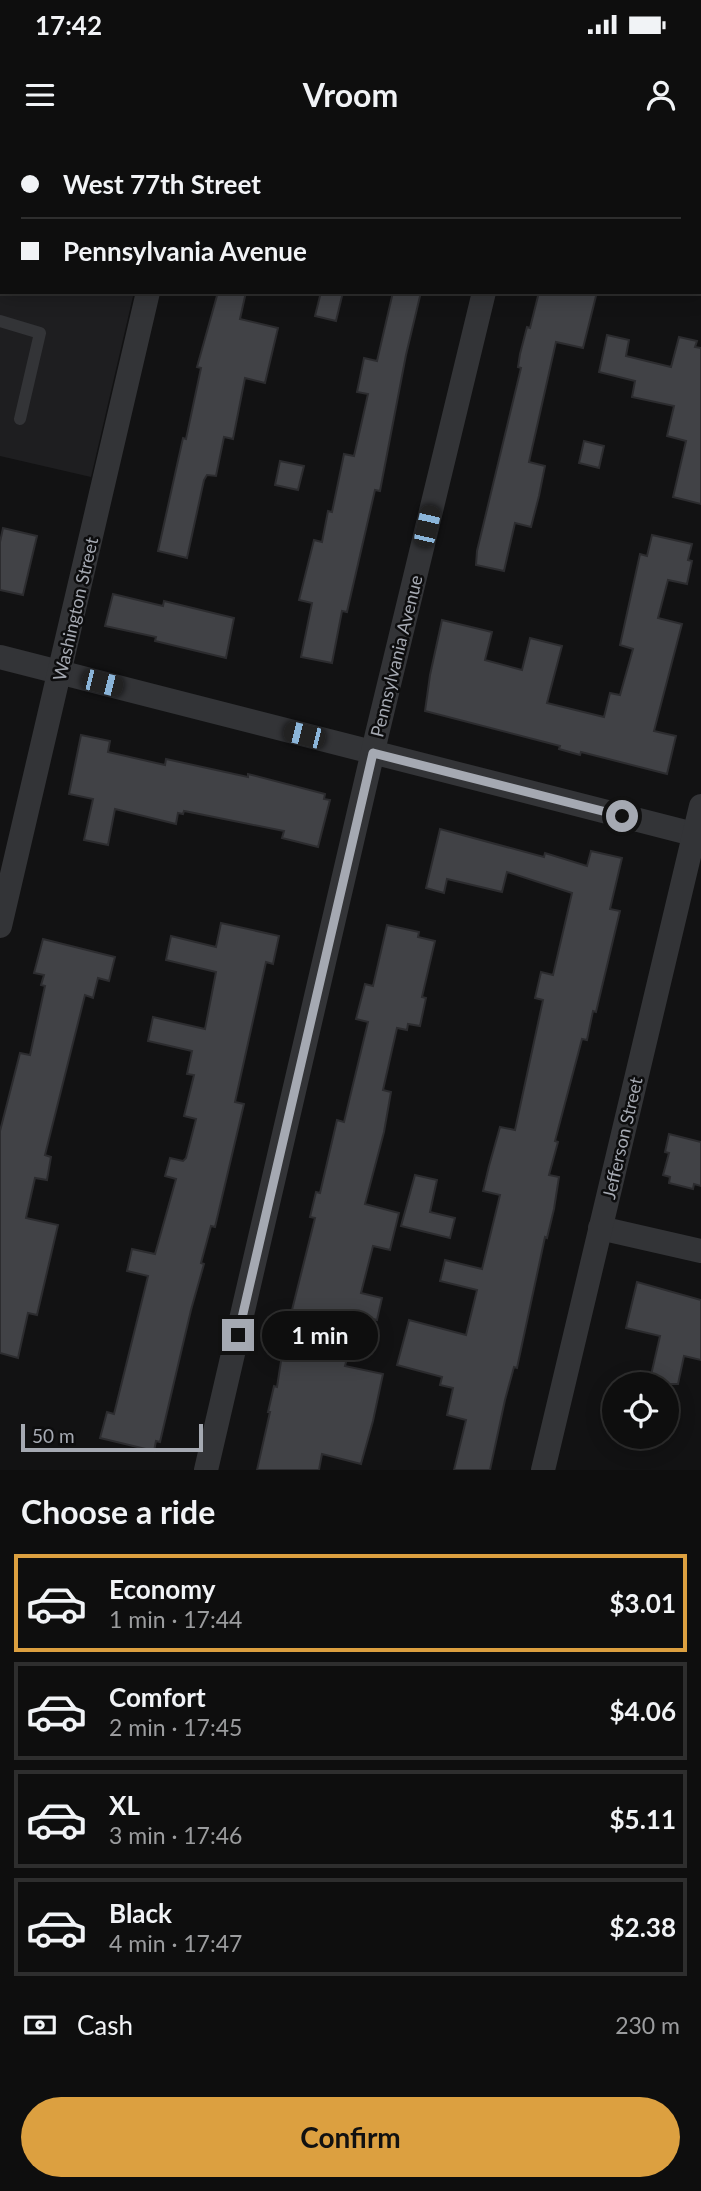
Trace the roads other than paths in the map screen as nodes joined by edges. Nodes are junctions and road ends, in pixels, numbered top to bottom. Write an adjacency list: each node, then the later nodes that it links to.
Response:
1 (148, 294): 6 (street, Washington Street)
2 (484, 294): 7 (street, Pennsylvania Avenue)
3 (0, 321): 4 (lane)
4 (20, 419)
5 (0, 657): 6 (street)
6 (61, 673): 7 (street); 10 (street, Washington Street)
7 (373, 753): 9 (street); 13 (street, Pennsylvania Avenue)
8 (701, 806): 9 (street, Jefferson Street)
9 (698, 835): 11 (street, Jefferson Street)
10 (0, 926)
11 (600, 1228): 12 (street); 14 (street, Jefferson Street)
12 (701, 1251)
13 (206, 1470)
14 (542, 1470)

